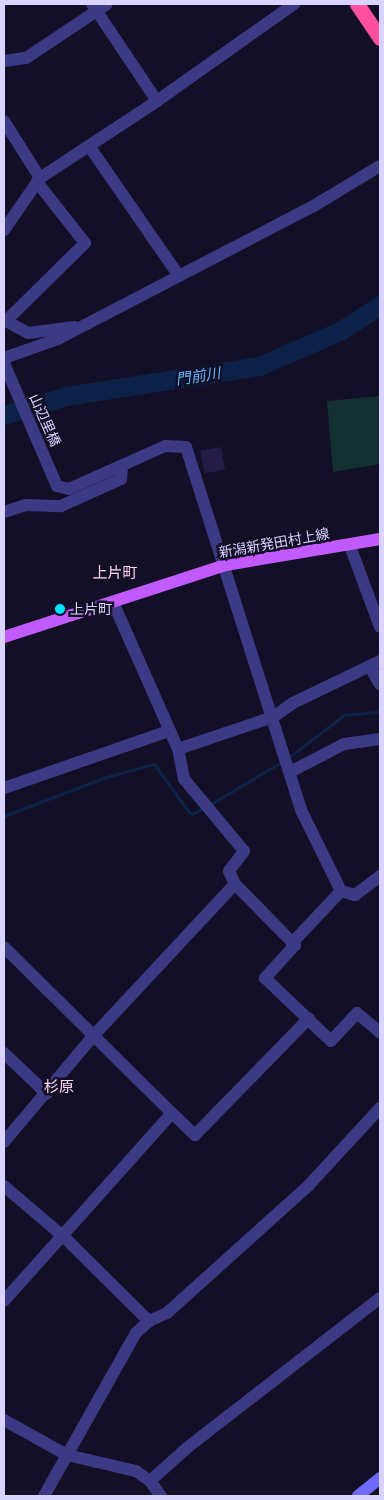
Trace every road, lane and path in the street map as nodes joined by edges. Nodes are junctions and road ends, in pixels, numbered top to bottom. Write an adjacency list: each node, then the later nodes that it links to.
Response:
1 (294, 4): 6 (street)
2 (357, 4): 4 (highway)
3 (99, 6): 5 (street); 6 (street)
4 (380, 38)
5 (4, 61)
6 (157, 102): 8 (street)
7 (4, 121): 10 (street)
8 (89, 146): 10 (street); 12 (street)
9 (380, 166): 12 (street)
10 (39, 180): 11 (street); 13 (street)
11 (4, 230)
12 (179, 276): 14 (street)
13 (5, 320): 14 (street)
14 (83, 326): 15 (street)
15 (4, 363): 16 (street, 山辺里橋)
16 (122, 468): 17 (street); 20 (street)
17 (4, 512)
18 (380, 540): 19 (main road, 新潟新発田村上線)
19 (350, 546): 20 (main road, 新潟新発田村上線); 22 (street)
20 (226, 565): 21 (main road, 新潟新発田村上線); 26 (street)
21 (113, 602): 23 (main road, 新潟新発田村上線); 27 (street)
22 (380, 627)
23 (4, 637)
24 (375, 664): 25 (street); 26 (street)
25 (380, 684)
26 (274, 717): 29 (street); 30 (street)
27 (168, 731): 29 (street); 31 (street)
28 (380, 739): 30 (street)
29 (178, 749): 33 (street)
30 (290, 772): 34 (street)
31 (4, 788)
32 (380, 876): 34 (street)
33 (235, 884): 35 (street); 39 (street)
34 (341, 890): 35 (street)
35 (292, 943): 37 (street)
36 (4, 947): 39 (street)
37 (309, 1018): 38 (street); 43 (street)
38 (380, 1032)
39 (95, 1034): 41 (street); 43 (street)
40 (4, 1053): 41 (street)
41 (47, 1094): 44 (street)
42 (380, 1108): 49 (street)
43 (172, 1113): 46 (street)
44 (4, 1142)
45 (4, 1186): 46 (street)
46 (64, 1237): 48 (street); 49 (street)
47 (380, 1298): 53 (street)
48 (4, 1301)
49 (149, 1321): 51 (street)
50 (4, 1420): 51 (street)
51 (67, 1454): 53 (street); 54 (street)
52 (380, 1478): 56 (street)
53 (150, 1480): 55 (street)
54 (44, 1496)
55 (161, 1496)
56 (358, 1496)

